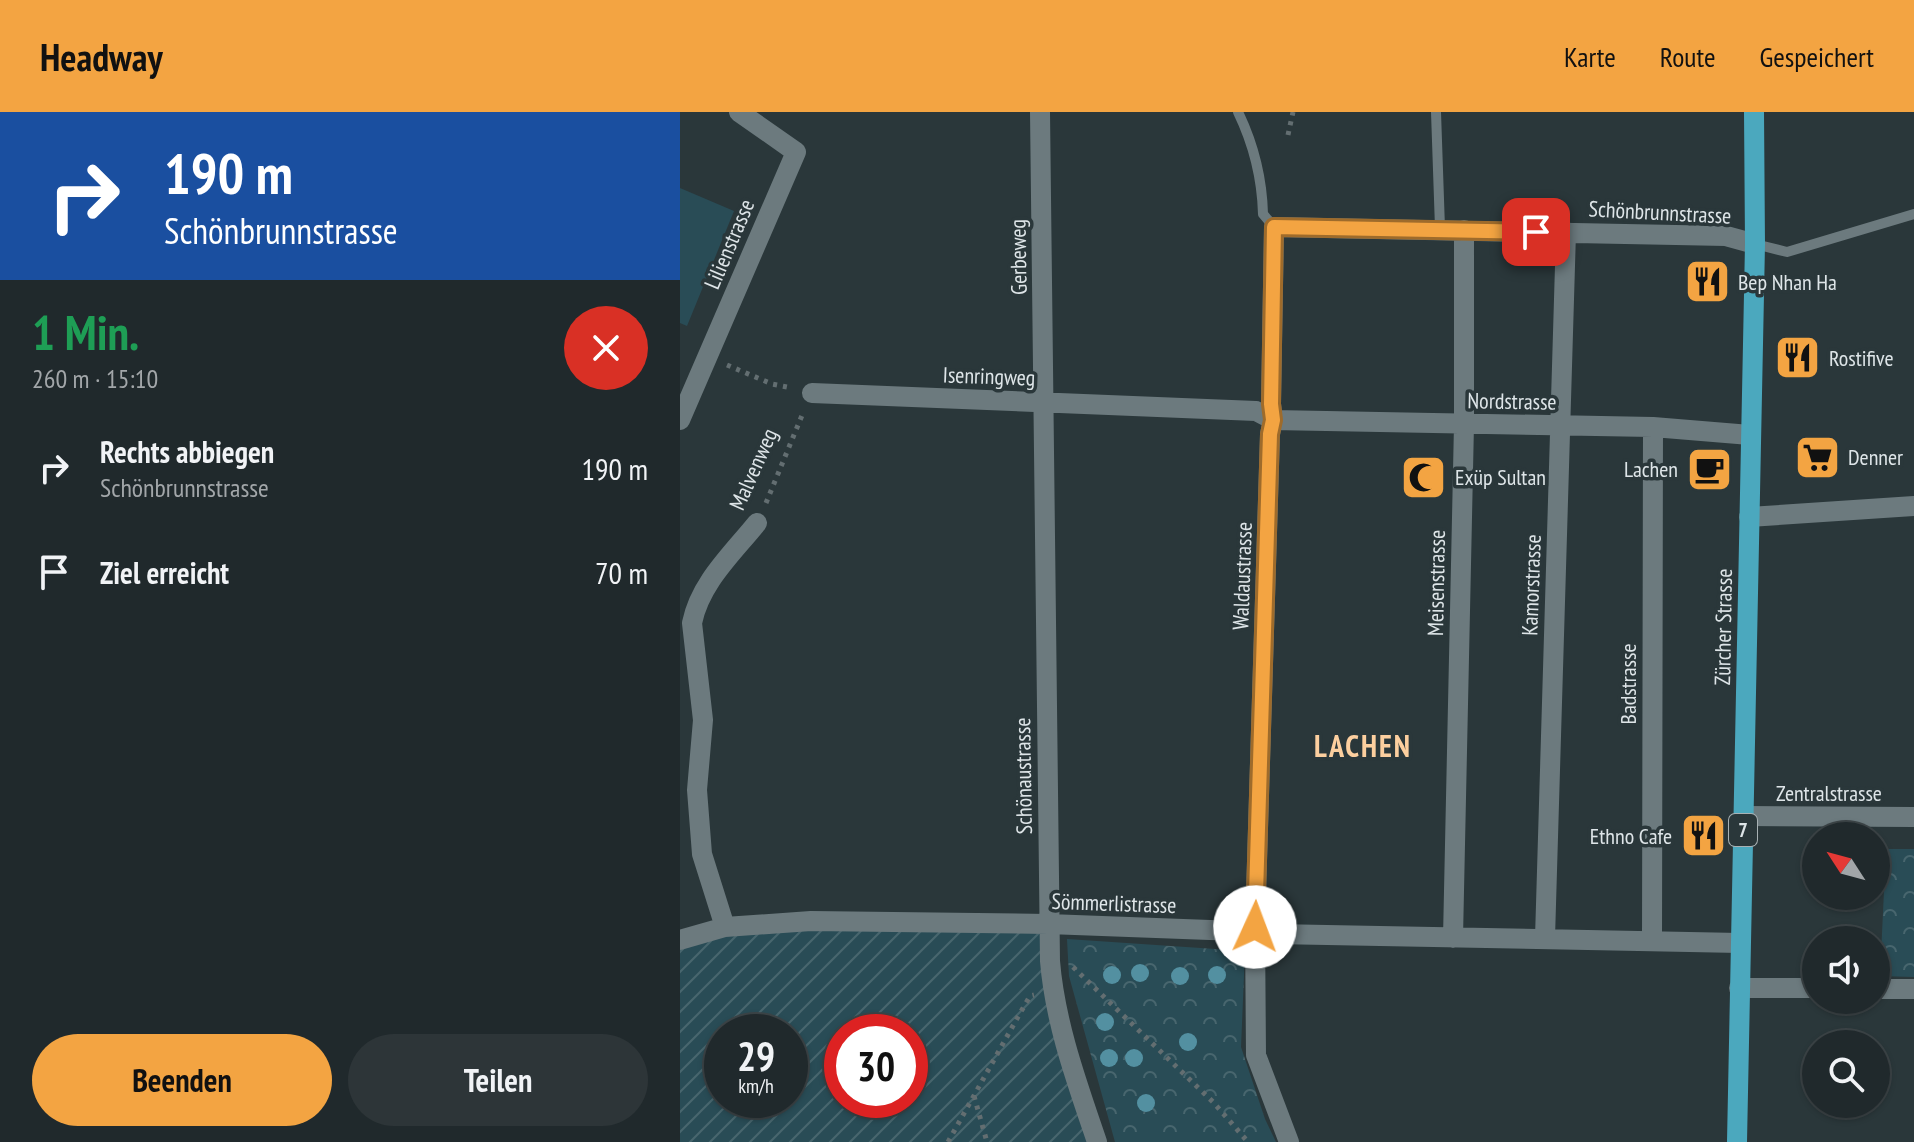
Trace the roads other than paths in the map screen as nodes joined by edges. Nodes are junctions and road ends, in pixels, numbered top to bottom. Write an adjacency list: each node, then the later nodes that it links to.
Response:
1 (739, 112): 14 (street, Lilienstrasse)
2 (1040, 112): 13 (street, Gerbeweg)
3 (1238, 112): 7 (lane)
4 (1436, 112): 8 (lane)
5 (1754, 112): 11 (main road, Zürcher Strasse / 7)
6 (1914, 214): 11 (lane)
7 (1274, 227): 8 (street, Schönbrunnstrasse); 15 (street, Waldaustrasse)
8 (1440, 228): 9 (street, Schönbrunnstrasse)
9 (1464, 230): 10 (street, Schönbrunnstrasse); 16 (street, Meisenstrasse)
10 (1566, 232): 11 (street, Schönbrunnstrasse); 17 (street, Kamorstrasse)
11 (1755, 244): 19 (main road, Zürcher Strasse / 7)
12 (812, 393): 13 (street, Isenringweg)
13 (1043, 402): 15 (street, Isenringweg); 25 (street, Schönaustrasse)
14 (680, 420)
15 (1273, 420): 16 (street, Nordstrasse); 27 (street, Waldaustrasse)
16 (1464, 424): 17 (street, Nordstrasse); 28 (street, Meisenstrasse)
17 (1559, 425): 18 (street, Nordstrasse); 29 (street, Kamorstrasse)
18 (1653, 427): 19 (street, Nordstrasse); 31 (street, Badstrasse)
19 (1750, 435): 21 (main road, Zürcher Strasse / 7)
20 (1914, 506): 21 (street)
21 (1749, 517): 23 (main road, Zürcher Strasse / 7)
22 (757, 523): 26 (street, Malvenweg)
23 (1744, 816): 24 (street, Zentralstrasse); 32 (main road, Zürcher Strasse / 7)
24 (1914, 817)
25 (1048, 924): 26 (street, Sömmerlistrasse); 27 (street, Sömmerlistrasse); 37 (street, Schönaustrasse)
26 (725, 927): 30 (street, Sömmerlistrasse)
27 (1255, 927): 28 (street, Sömmerlistrasse); 38 (street, Waldaustrasse)
28 (1453, 938): 29 (street, Sömmerlistrasse)
29 (1545, 938): 31 (street, Sömmerlistrasse)
30 (680, 940)
31 (1652, 940): 32 (street, Sömmerlistrasse)
32 (1740, 943): 33 (main road, Zürcher Strasse / 7)
33 (1739, 988): 34 (street); 39 (main road, Zürcher Strasse / 7)
34 (1802, 988)
35 (1890, 989): 36 (street)
36 (1914, 989)
37 (1097, 1142)
38 (1289, 1142)
39 (1737, 1142)

